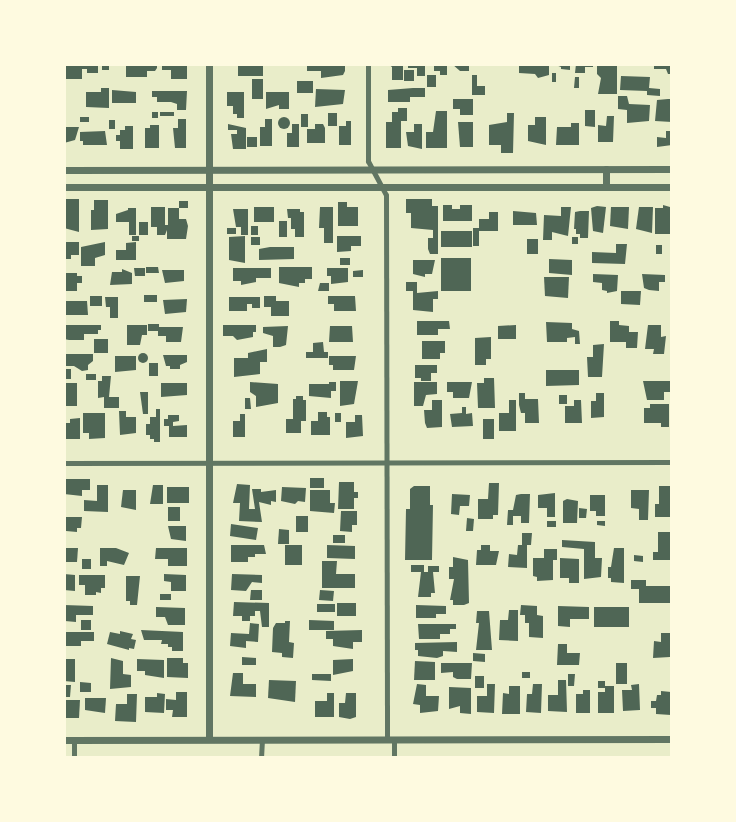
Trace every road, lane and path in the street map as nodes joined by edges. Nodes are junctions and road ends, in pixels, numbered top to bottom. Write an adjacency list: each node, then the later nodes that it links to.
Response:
1 (209, 64): 6 (street)
2 (368, 64): 7 (street)
3 (606, 169): 4 (street); 7 (street); 9 (street)
4 (672, 169)
5 (64, 170): 6 (street)
6 (209, 170): 7 (street); 12 (street)
7 (371, 170): 8 (street)
8 (383, 186): 9 (street); 12 (street); 13 (street)
9 (606, 186): 10 (street)
10 (672, 186)
11 (64, 187): 12 (street)
12 (209, 187): 16 (street)
13 (387, 462): 14 (street); 16 (street); 17 (street)
14 (672, 462)
15 (64, 463): 16 (street)
16 (208, 463): 21 (street)
17 (390, 739): 18 (street); 22 (street); 25 (street)
18 (672, 739)
19 (64, 740): 20 (street)
20 (74, 740): 21 (street); 23 (street)
21 (209, 740): 22 (street)
22 (262, 740): 24 (street)
23 (74, 758)
24 (261, 758)
25 (394, 758)

